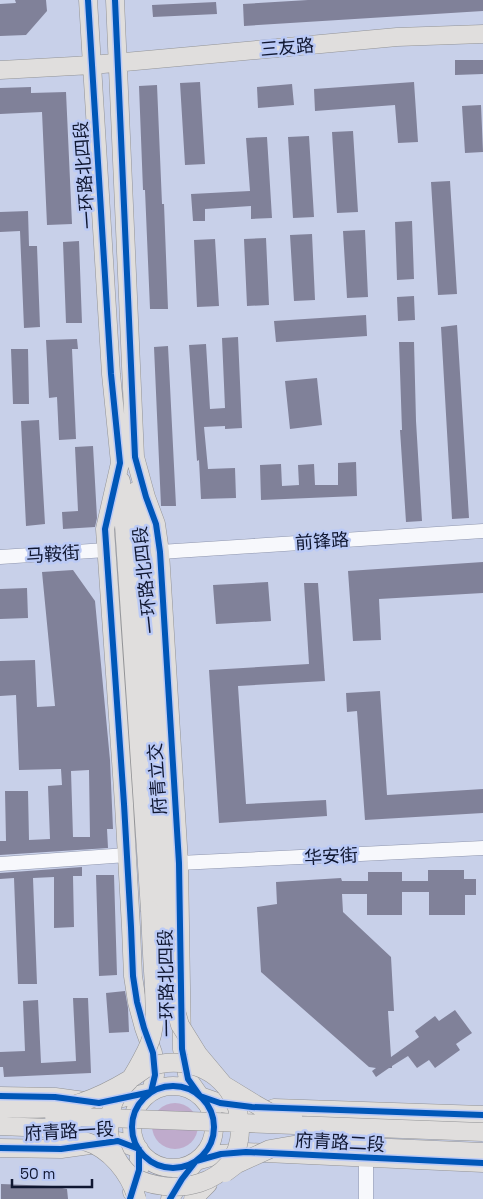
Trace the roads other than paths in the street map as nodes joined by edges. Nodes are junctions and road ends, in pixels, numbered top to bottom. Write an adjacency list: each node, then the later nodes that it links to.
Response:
1 (88, 0): 5 (main road, 一环路北四段)
2 (115, 0): 4 (main road, 一环路北四段)
3 (483, 34): 4 (main road, 三友路)
4 (117, 62): 5 (main road, 三友路); 7 (main road, 一环路北四段)
5 (92, 65): 6 (main road, 三友路); 7 (main road, 一环路北四段)
6 (0, 70)
7 (127, 460): 9 (main road, 一环路北四段); 10 (main road, 一环路北四段); 16 (main road, 府青立交)
8 (483, 530): 10 (street, 前锋路)
9 (106, 550): 11 (street, 马鞍街); 13 (main road, 一环路北四段)
10 (160, 552): 15 (main road, 一环路北四段)
11 (0, 557)
12 (483, 848): 15 (street, 华安街)
13 (126, 855): 14 (street); 19 (main road, 一环路北四段)
14 (0, 864)
15 (179, 864): 21 (main road, 一环路北四段)
16 (158, 909): 17 (main road, 府青立交, bridge); 18 (main road, 府青立交, bridge)
17 (130, 1079): 18 (main road, 府青立交, bridge); 22 (main road, 府青立交, bridge); 36 (main road, 府青立交, bridge)
18 (224, 1085): 25 (main road, 府青立交, bridge); 37 (main road, 府青立交, bridge)
19 (151, 1092): 20 (main road, 府青路一段); 21 (main road); 31 (main road)
20 (0, 1096)
21 (200, 1096): 24 (main road, 府青路二段); 34 (main road)
22 (0, 1108)
23 (0, 1114): 27 (main road, bridge)
24 (483, 1115)
25 (483, 1123)
26 (0, 1126): 29 (main road, bridge)
27 (483, 1132)
28 (0, 1135): 36 (main road, 府青立交, bridge)
29 (483, 1142)
30 (0, 1148): 31 (main road, 府青路一段)
31 (138, 1149): 34 (main road); 38 (main road)
32 (483, 1152): 37 (main road, bridge)
33 (366, 1158): 34 (main road, 府青路二段); 35 (main road, 府青路二段); 42 (street)
34 (196, 1161): 40 (main road)
35 (483, 1163)
36 (123, 1168): 37 (main road, 府青立交, bridge); 39 (main road, 府青立交, bridge)
37 (208, 1184): 41 (main road)
38 (130, 1199)
39 (137, 1199)
40 (170, 1199)
41 (193, 1199)
42 (366, 1199)

